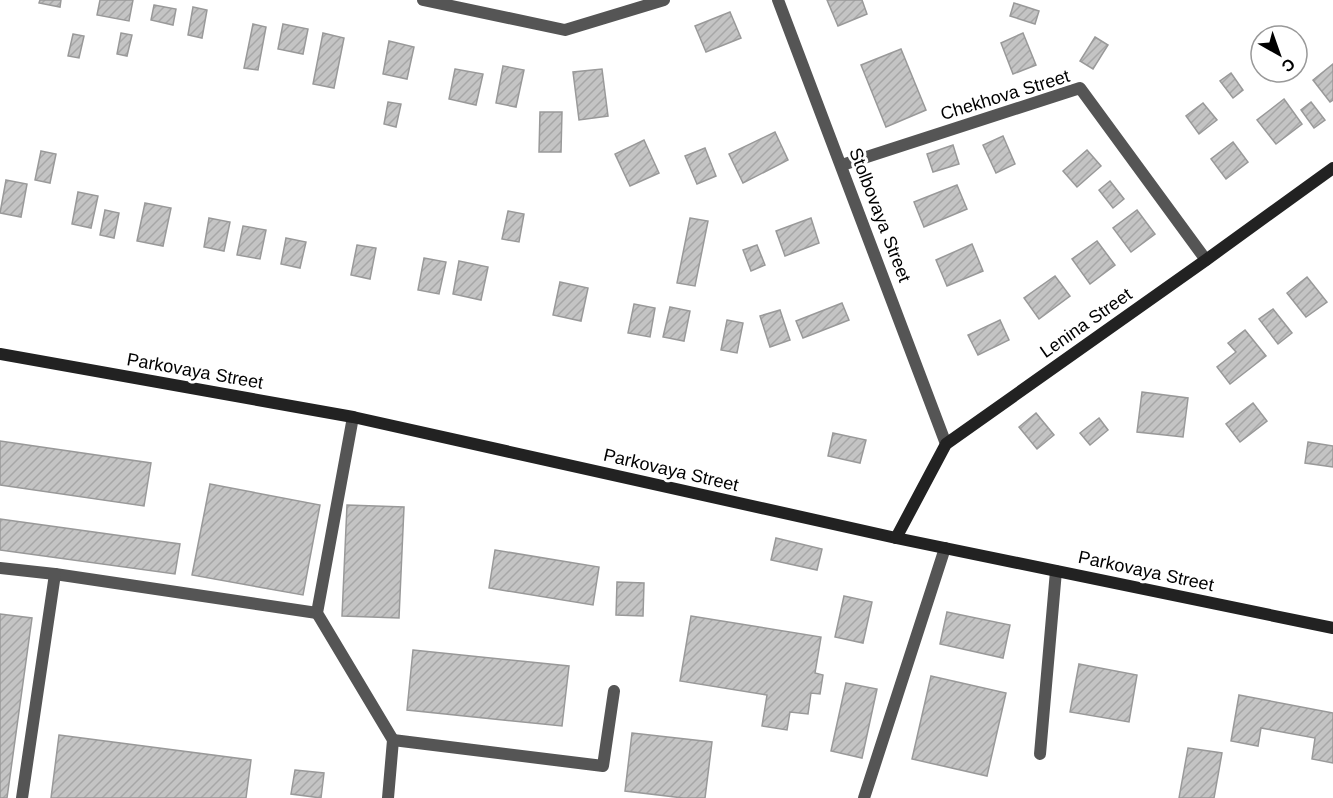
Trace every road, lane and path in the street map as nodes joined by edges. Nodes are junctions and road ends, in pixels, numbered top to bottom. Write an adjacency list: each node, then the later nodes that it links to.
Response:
1 (423, 0): 2 (street)
2 (664, 0)
3 (778, 0): 4 (street, Stolbovaya Street)
4 (842, 165): 6 (street, Chekhova Street); 9 (street, Stolbovaya Street)
5 (1333, 168): 6 (main road, Lenina Street)
6 (1206, 260): 9 (main road, Lenina Street)
7 (0, 354): 8 (main road, Parkovaya Street)
8 (353, 417): 10 (main road, Parkovaya Street); 15 (street)
9 (946, 444): 10 (main road, Lenina Street)
10 (896, 538): 11 (main road, Parkovaya Street)
11 (945, 548): 13 (main road, Parkovaya Street); 22 (street)
12 (0, 568): 14 (street)
13 (1056, 571): 16 (main road, Parkovaya Street); 19 (street)
14 (55, 574): 15 (street); 20 (street)
15 (317, 613): 18 (street)
16 (1333, 628)
17 (614, 691): 18 (street)
18 (393, 740): 21 (street)
19 (1040, 754)
20 (22, 798)
21 (388, 798)
22 (864, 798)

